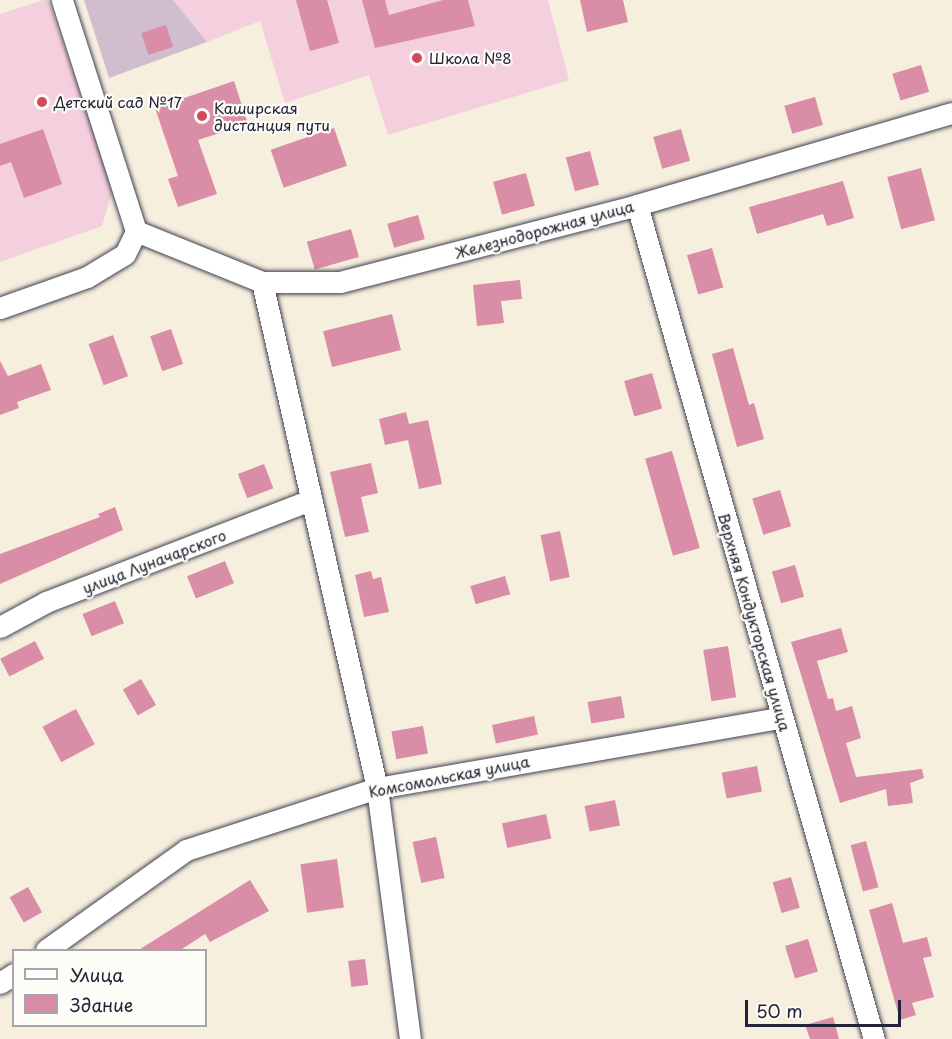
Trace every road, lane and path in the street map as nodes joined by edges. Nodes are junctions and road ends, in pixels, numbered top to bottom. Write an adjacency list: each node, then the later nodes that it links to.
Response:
1 (62, 0): 4 (street)
2 (952, 112): 3 (street, Железнодорожная улица)
3 (637, 205): 5 (street, Железнодорожная улица); 9 (street, Верхняя Кондукторская улица)
4 (136, 231): 5 (street, Железнодорожная улица); 6 (street)
5 (262, 282): 7 (street)
6 (0, 308)
7 (311, 500): 8 (street, улица Луначарского); 10 (street)
8 (0, 627)
9 (782, 717): 10 (street, Комсомольская улица); 13 (street, Верхняя Кондукторская улица)
10 (377, 788): 11 (street, Комсомольская улица); 12 (street)
11 (49, 949)
12 (410, 1039)
13 (873, 1039)

